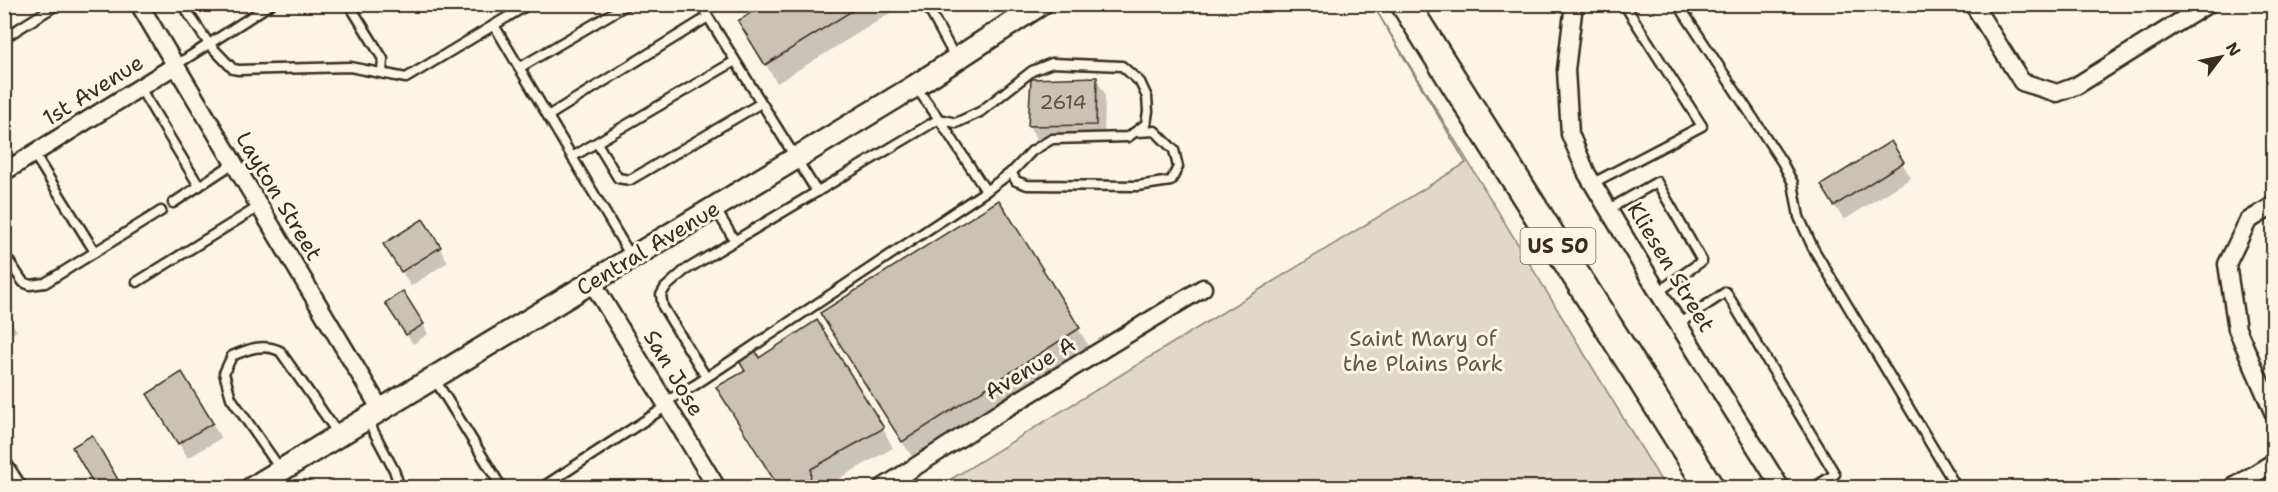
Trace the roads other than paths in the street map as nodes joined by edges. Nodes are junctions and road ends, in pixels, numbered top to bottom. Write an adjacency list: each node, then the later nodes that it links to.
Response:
1 (58, 4): 21 (lane)
2 (139, 4): 25 (street, Layton Street)
3 (271, 4): 22 (lane)
4 (349, 4): 27 (lane)
5 (529, 4): 20 (lane)
6 (628, 4): 26 (lane)
7 (700, 4): 19 (lane)
8 (925, 4): 18 (lane)
9 (940, 4): 18 (lane)
10 (1041, 4): 23 (street, Central Avenue)
11 (1405, 4): 76 (highway, US 50)
12 (1574, 4): 41 (street, Kliesen Street)
13 (1624, 4): 41 (lane)
14 (1678, 4): 79 (lane)
15 (1973, 4): 16 (street)
16 (2208, 4)
17 (183, 5): 22 (lane)
18 (931, 13): 23 (lane)
19 (708, 17): 24 (lane); 31 (lane)
20 (494, 25): 26 (lane); 27 (lane)
21 (4, 38)
22 (209, 44): 25 (lane); 27 (lane)
23 (956, 59): 28 (street, Central Avenue)
24 (735, 61): 30 (lane); 34 (lane)
25 (176, 65): 29 (street, 1st Avenue); 38 (street, Layton Street)
26 (519, 68): 31 (lane)
27 (382, 72)
28 (915, 86): 32 (lane); 37 (street, Central Avenue)
29 (140, 88): 35 (street, 1st Avenue); 42 (lane)
30 (761, 103): 34 (lane); 37 (lane)
31 (548, 116): 36 (lane)
32 (939, 119): 33 (lane); 43 (lane); 44 (lane)
33 (1135, 132): 40 (lane); 40 (lane)
34 (597, 143): 36 (lane)
35 (34, 154): 39 (street, 1st Avenue); 52 (lane)
36 (572, 157): 54 (lane)
37 (795, 159): 44 (lane); 48 (street, Central Avenue)
38 (234, 163): 42 (lane); 47 (street, Layton Street)
39 (4, 172)
40 (1011, 172): 43 (lane)
41 (1593, 183): 49 (street, Kliesen Street)
42 (199, 186): 45 (lane)
43 (986, 191): 60 (lane)
44 (817, 192): 51 (lane)
45 (173, 203)
46 (2274, 205): 64 (street)
47 (260, 206): 55 (lane); 63 (street, Layton Street)
48 (715, 208): 51 (lane); 54 (street, Central Avenue)
49 (1609, 209): 58 (street, Kliesen Street); 58 (lane)
50 (161, 211): 52 (lane)
51 (735, 241): 60 (lane)
52 (95, 252): 53 (lane)
53 (4, 254)
54 (632, 258): 56 (street, Central Avenue)
55 (137, 282)
56 (592, 282): 61 (street, Central Avenue); 62 (street, San Jose)
57 (1203, 288): 75 (street, Avenue A)
58 (1658, 292): 59 (street, Kliesen Street)
59 (1678, 324): 77 (street, Kliesen Street); 78 (lane)
60 (706, 377): 62 (lane)
61 (434, 378): 63 (street, Central Avenue); 73 (lane)
62 (666, 404): 69 (street, San Jose); 74 (lane)
63 (374, 414): 65 (street, Central Avenue); 72 (lane)
64 (2274, 414)
65 (339, 435): 68 (street, Central Avenue); 68 (lane)
66 (2274, 462): 80 (street)
67 (4, 466): 70 (street)
68 (281, 470): 71 (street, Central Avenue)
69 (710, 485)
70 (18, 488)
71 (252, 488)
72 (400, 488)
73 (502, 488)
74 (541, 488)
75 (882, 488)
76 (1710, 488)
77 (1780, 488)
78 (1813, 488)
79 (1957, 488)
80 (2232, 488)

